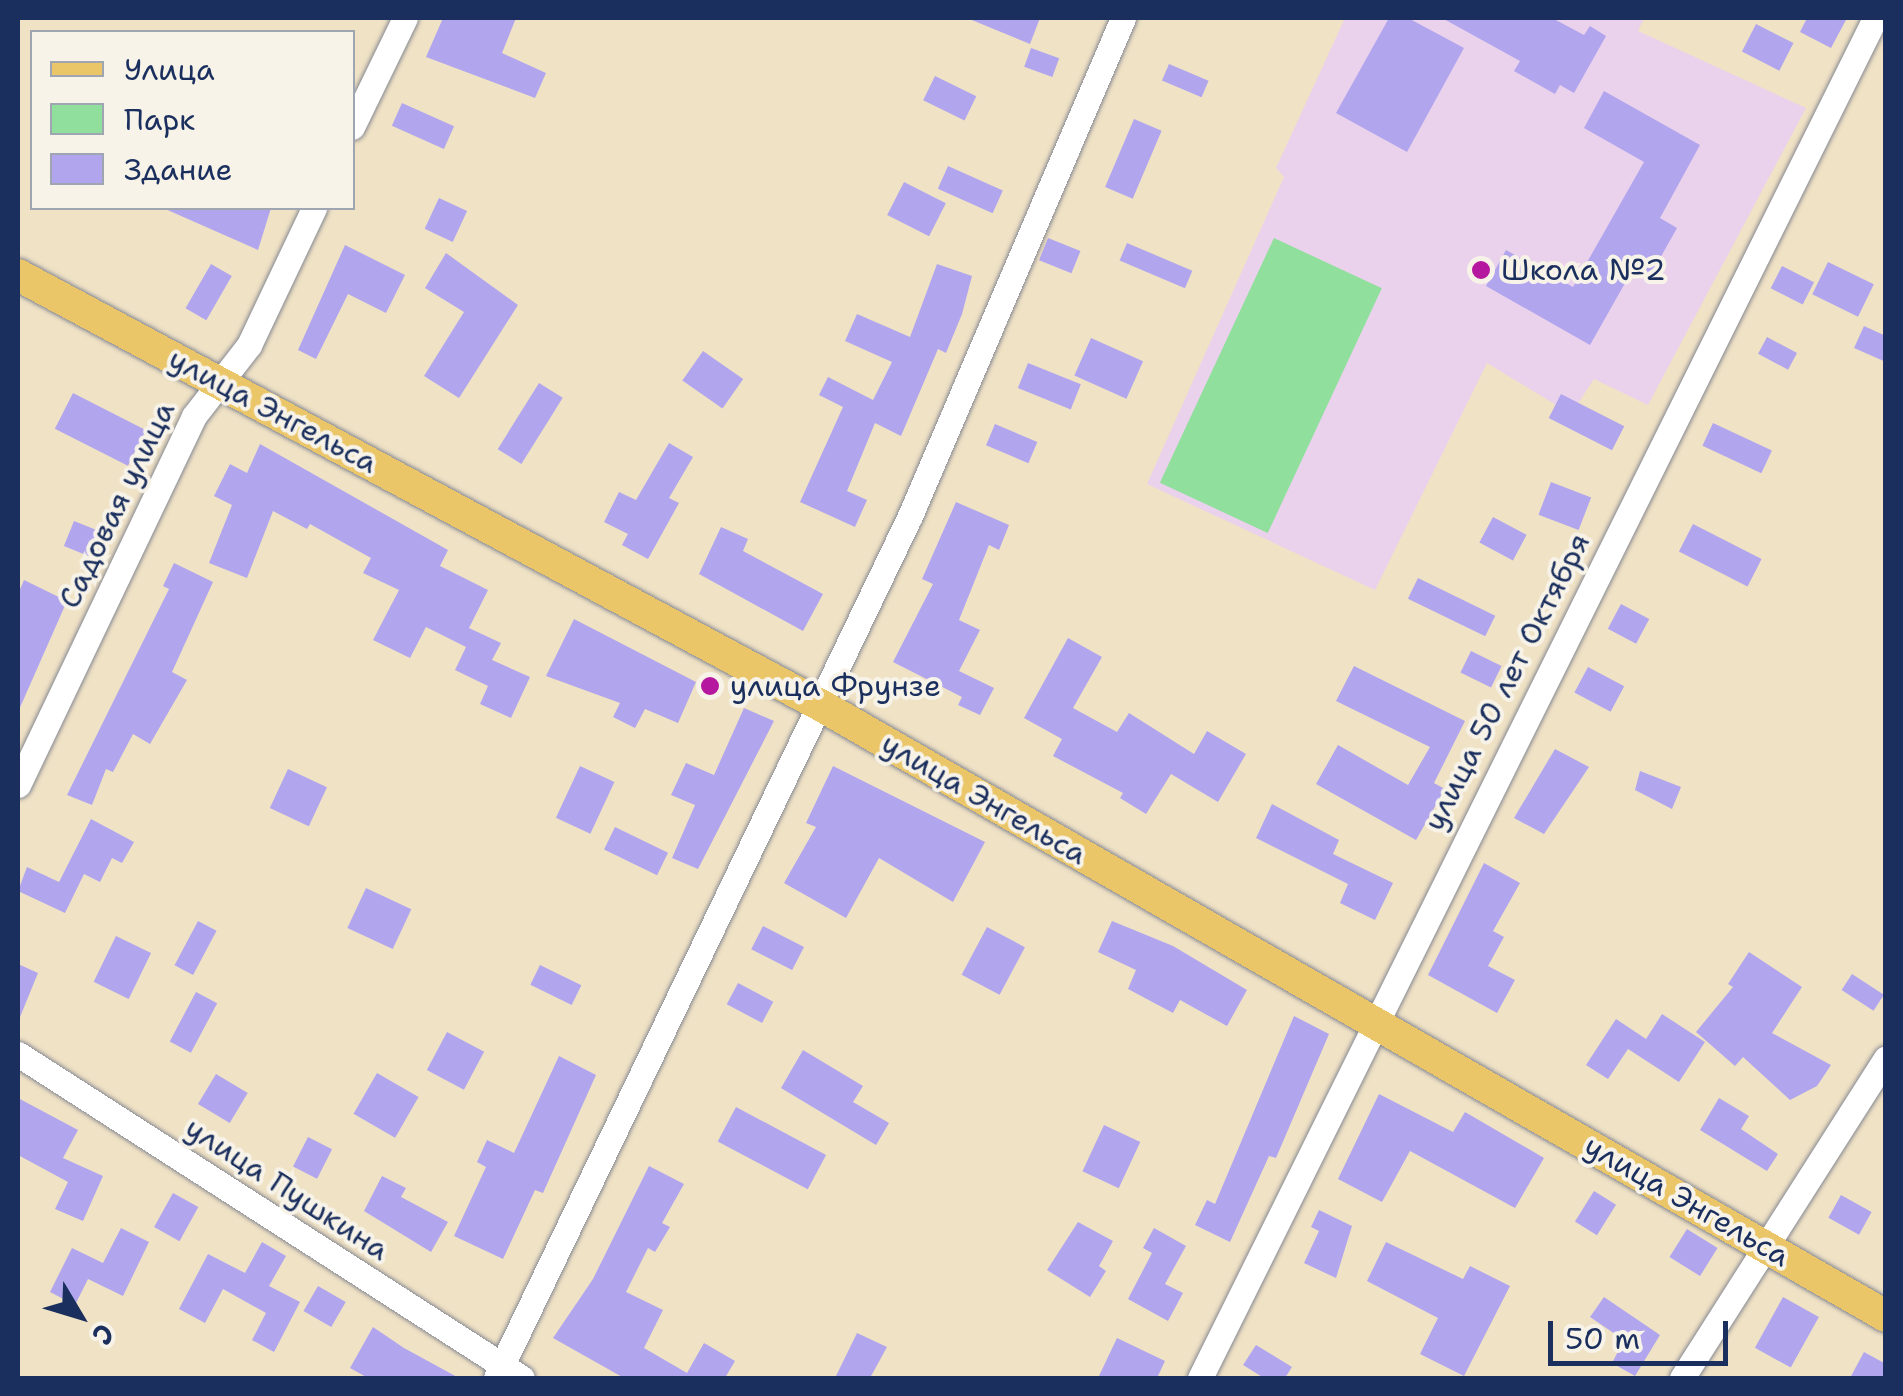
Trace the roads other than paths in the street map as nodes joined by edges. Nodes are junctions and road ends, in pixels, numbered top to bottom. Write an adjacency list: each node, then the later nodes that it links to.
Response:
1 (405, 18): 4 (street)
2 (1122, 18): 8 (street)
3 (1875, 18): 10 (street, улица 50 лет Октября)
4 (355, 122)
5 (313, 210): 7 (street, Садовая улица)
6 (18, 274): 7 (main road, улица Энгельса)
7 (220, 382): 8 (main road, улица Энгельса); 9 (street, Садовая улица)
8 (822, 706): 10 (main road, улица Энгельса); 15 (street)
9 (18, 785)
10 (1374, 1021): 13 (main road, улица Энгельса); 16 (street, улица 50 лет Октября)
11 (18, 1054): 15 (street, улица Пушкина)
12 (1886, 1058): 13 (street)
13 (1769, 1248): 14 (main road, улица Энгельса); 17 (street)
14 (1886, 1316)
15 (507, 1374)
16 (1200, 1378)
17 (1682, 1378)

